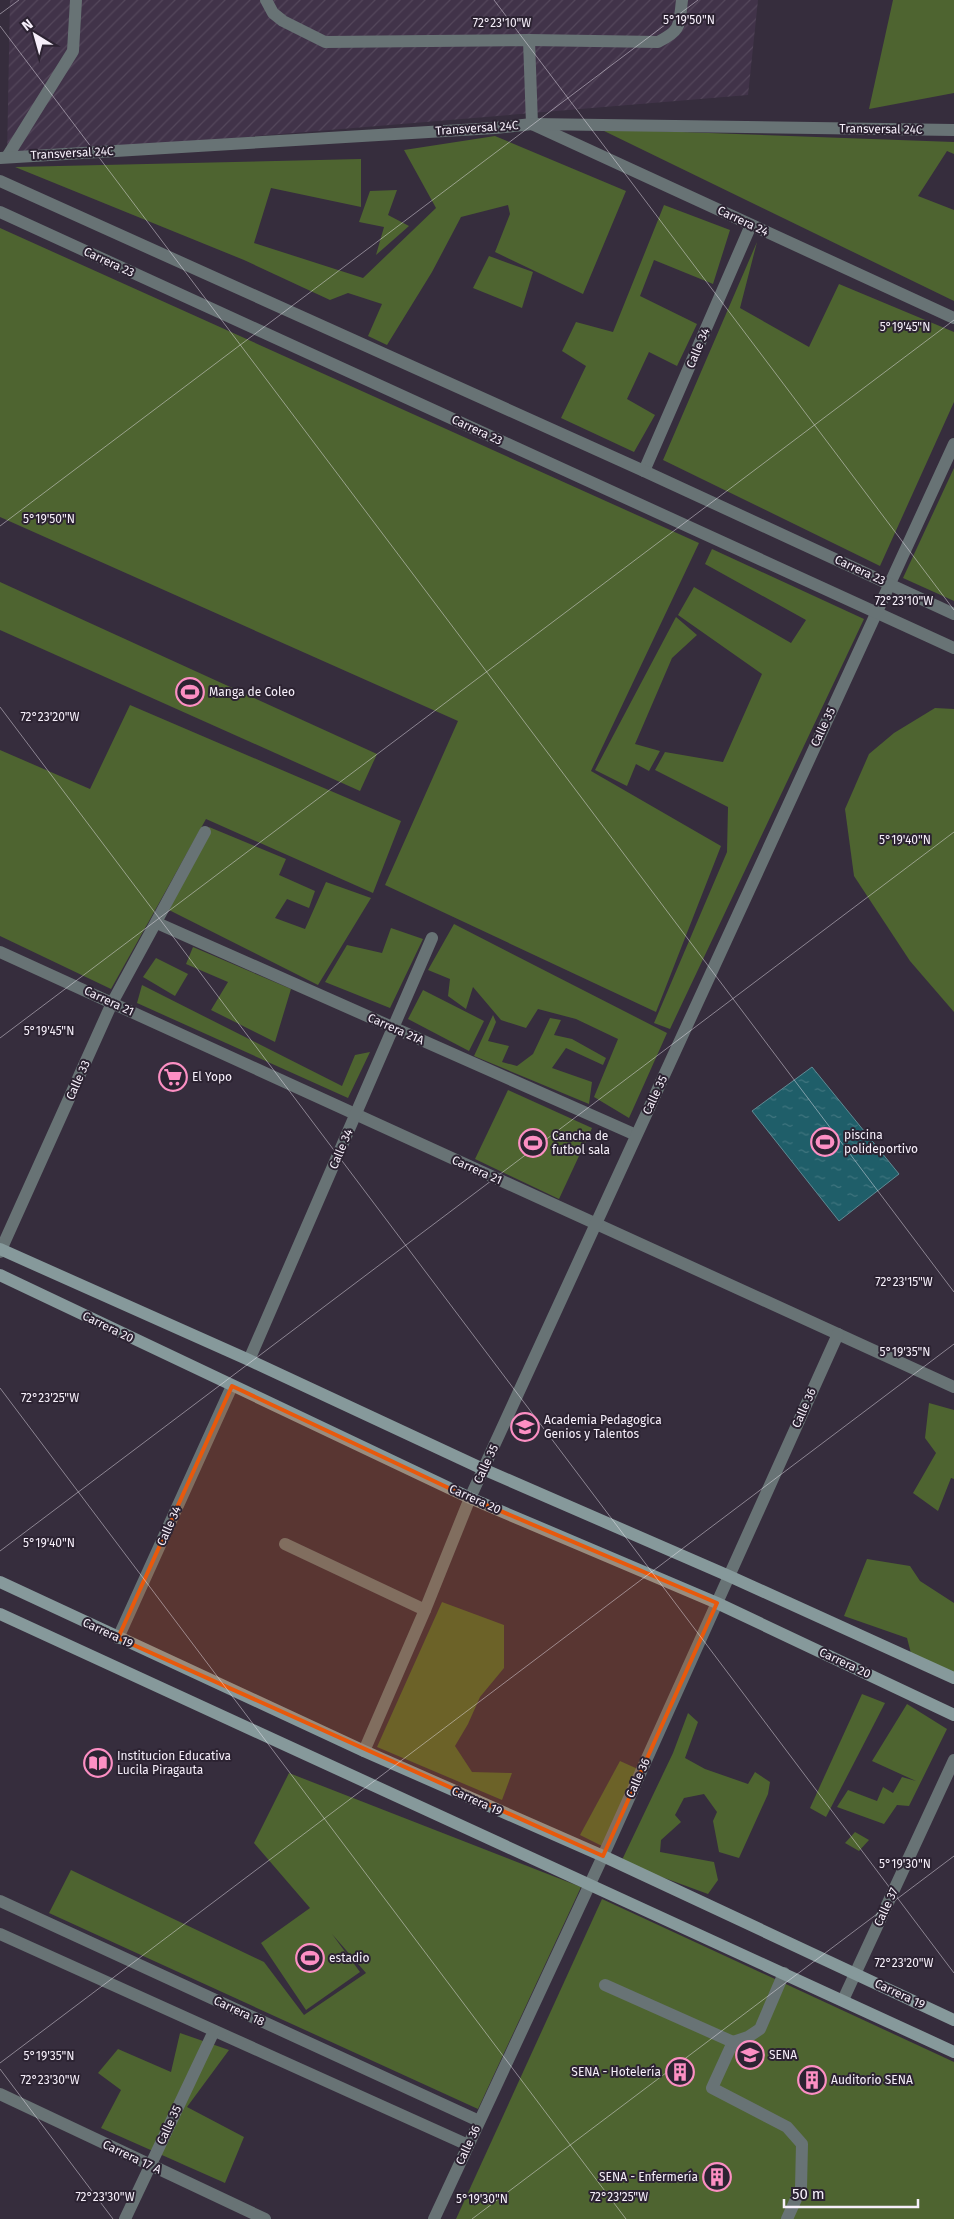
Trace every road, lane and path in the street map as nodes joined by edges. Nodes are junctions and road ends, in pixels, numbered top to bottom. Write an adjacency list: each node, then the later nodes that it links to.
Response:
1 (76, 0): 7 (street)
2 (266, 0): 4 (street)
3 (682, 0): 4 (street)
4 (530, 40): 5 (street)
5 (532, 124): 6 (street, Transversal 24C); 7 (street, Transversal 24C); 10 (street, Carrera 24)
6 (954, 130)
7 (3, 158)
8 (0, 181): 14 (street, Carrera 23)
9 (0, 212): 16 (street, Carrera 23)
10 (751, 225): 11 (street, Carrera 24); 14 (street, Calle 34)
11 (954, 318)
12 (954, 444): 13 (street, Calle 35)
13 (950, 462): 15 (street, Calle 35)
14 (644, 471): 15 (street, Carrera 23)
15 (889, 584): 16 (street, Calle 35); 17 (street, Carrera 23)
16 (876, 612): 18 (street, Carrera 23); 26 (street, Calle 35)
17 (954, 614)
18 (954, 648)
19 (205, 832): 20 (street, Calle 33)
20 (157, 923): 23 (street, Calle 33); 24 (street, Carrera 21A)
21 (432, 938): 24 (street, Calle 34)
22 (0, 952): 23 (street, Carrera 21)
23 (112, 1003): 25 (street, Carrera 21); 28 (street, Calle 33)
24 (394, 1028): 25 (street, Calle 34); 26 (street, Carrera 21A)
25 (355, 1115): 27 (street, Carrera 21); 31 (street, Calle 34)
26 (636, 1135): 27 (street, Calle 35)
27 (596, 1224): 30 (street, Carrera 21); 34 (street, Calle 35)
28 (0, 1250): 31 (main road)
29 (0, 1275): 32 (main road, Carrera 20)
30 (838, 1334): 33 (street, Carrera 21); 37 (street, Calle 36)
31 (249, 1360): 34 (main road)
32 (232, 1386): 35 (main road, Carrera 20); 42 (street, Calle 34)
33 (954, 1387)
34 (483, 1469): 35 (street, Calle 35); 37 (main road)
35 (470, 1498): 39 (main road, Carrera 20); 40 (street, Calle 35)
36 (285, 1544): 40 (street)
37 (729, 1576): 39 (street, Calle 36); 43 (main road)
38 (0, 1582): 42 (main road, Carrera 19)
39 (717, 1603): 44 (main road, Carrera 20); 47 (street, Calle 36)
40 (425, 1610): 45 (street, Calle 35)
41 (0, 1614): 48 (main road)
42 (118, 1638): 45 (main road, Carrera 19)
43 (954, 1678)
44 (954, 1715)
45 (364, 1751): 47 (main road, Carrera 19)
46 (954, 1760): 52 (street, Calle 37)
47 (603, 1856): 48 (street, Calle 36); 52 (main road, Carrera 19)
48 (590, 1884): 51 (main road); 60 (street, Calle 36)
49 (0, 1901): 60 (street, Carrera 18)
50 (0, 1934): 56 (street)
51 (784, 1972): 54 (main road); 57 (street)
52 (855, 1973): 54 (street, Calle 37); 55 (main road, Carrera 19)
53 (605, 1985): 57 (street)
54 (843, 2000): 58 (main road)
55 (954, 2020)
56 (214, 2030): 61 (street); 62 (street, Calle 35)
57 (733, 2042): 66 (street)
58 (954, 2052)
59 (0, 2094): 62 (street, Carrera 17 A)
60 (479, 2121): 61 (street, Calle 36)
61 (468, 2145): 65 (street, Calle 36)
62 (150, 2165): 63 (street, Calle 35); 64 (street, Carrera 17 A)
63 (125, 2219)
64 (265, 2219)
65 (434, 2219)
66 (786, 2219)

